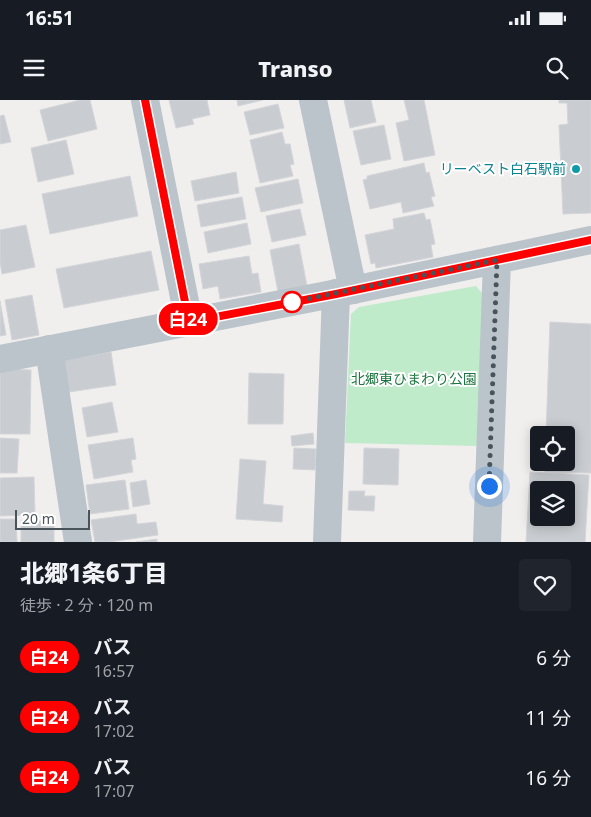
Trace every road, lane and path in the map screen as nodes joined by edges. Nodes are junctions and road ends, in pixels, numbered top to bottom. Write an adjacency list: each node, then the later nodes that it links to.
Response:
1 (145, 100): 6 (street)
2 (313, 100): 5 (street)
3 (591, 240): 4 (street)
4 (497, 260): 5 (street); 11 (street)
5 (344, 292): 6 (street); 10 (street)
6 (189, 322): 7 (street)
7 (49, 349): 8 (street); 9 (street)
8 (0, 358)
9 (78, 542)
10 (327, 542)
11 (487, 542)

